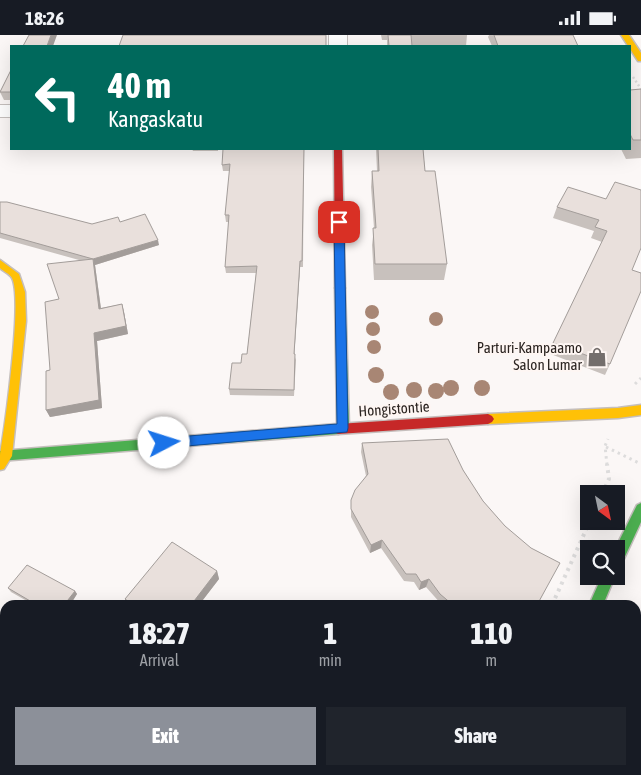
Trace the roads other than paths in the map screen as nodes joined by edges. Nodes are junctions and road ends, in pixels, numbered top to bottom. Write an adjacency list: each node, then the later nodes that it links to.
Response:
1 (625, 35): 2 (street)
2 (641, 59)
3 (338, 150): 6 (street)
4 (0, 263): 7 (street)
5 (641, 410): 6 (street, Hongistontie)
6 (343, 428): 7 (street, Hongistontie)
7 (2, 459)
8 (641, 509): 9 (street)
9 (625, 542)
10 (605, 585): 11 (street)
11 (598, 600)

